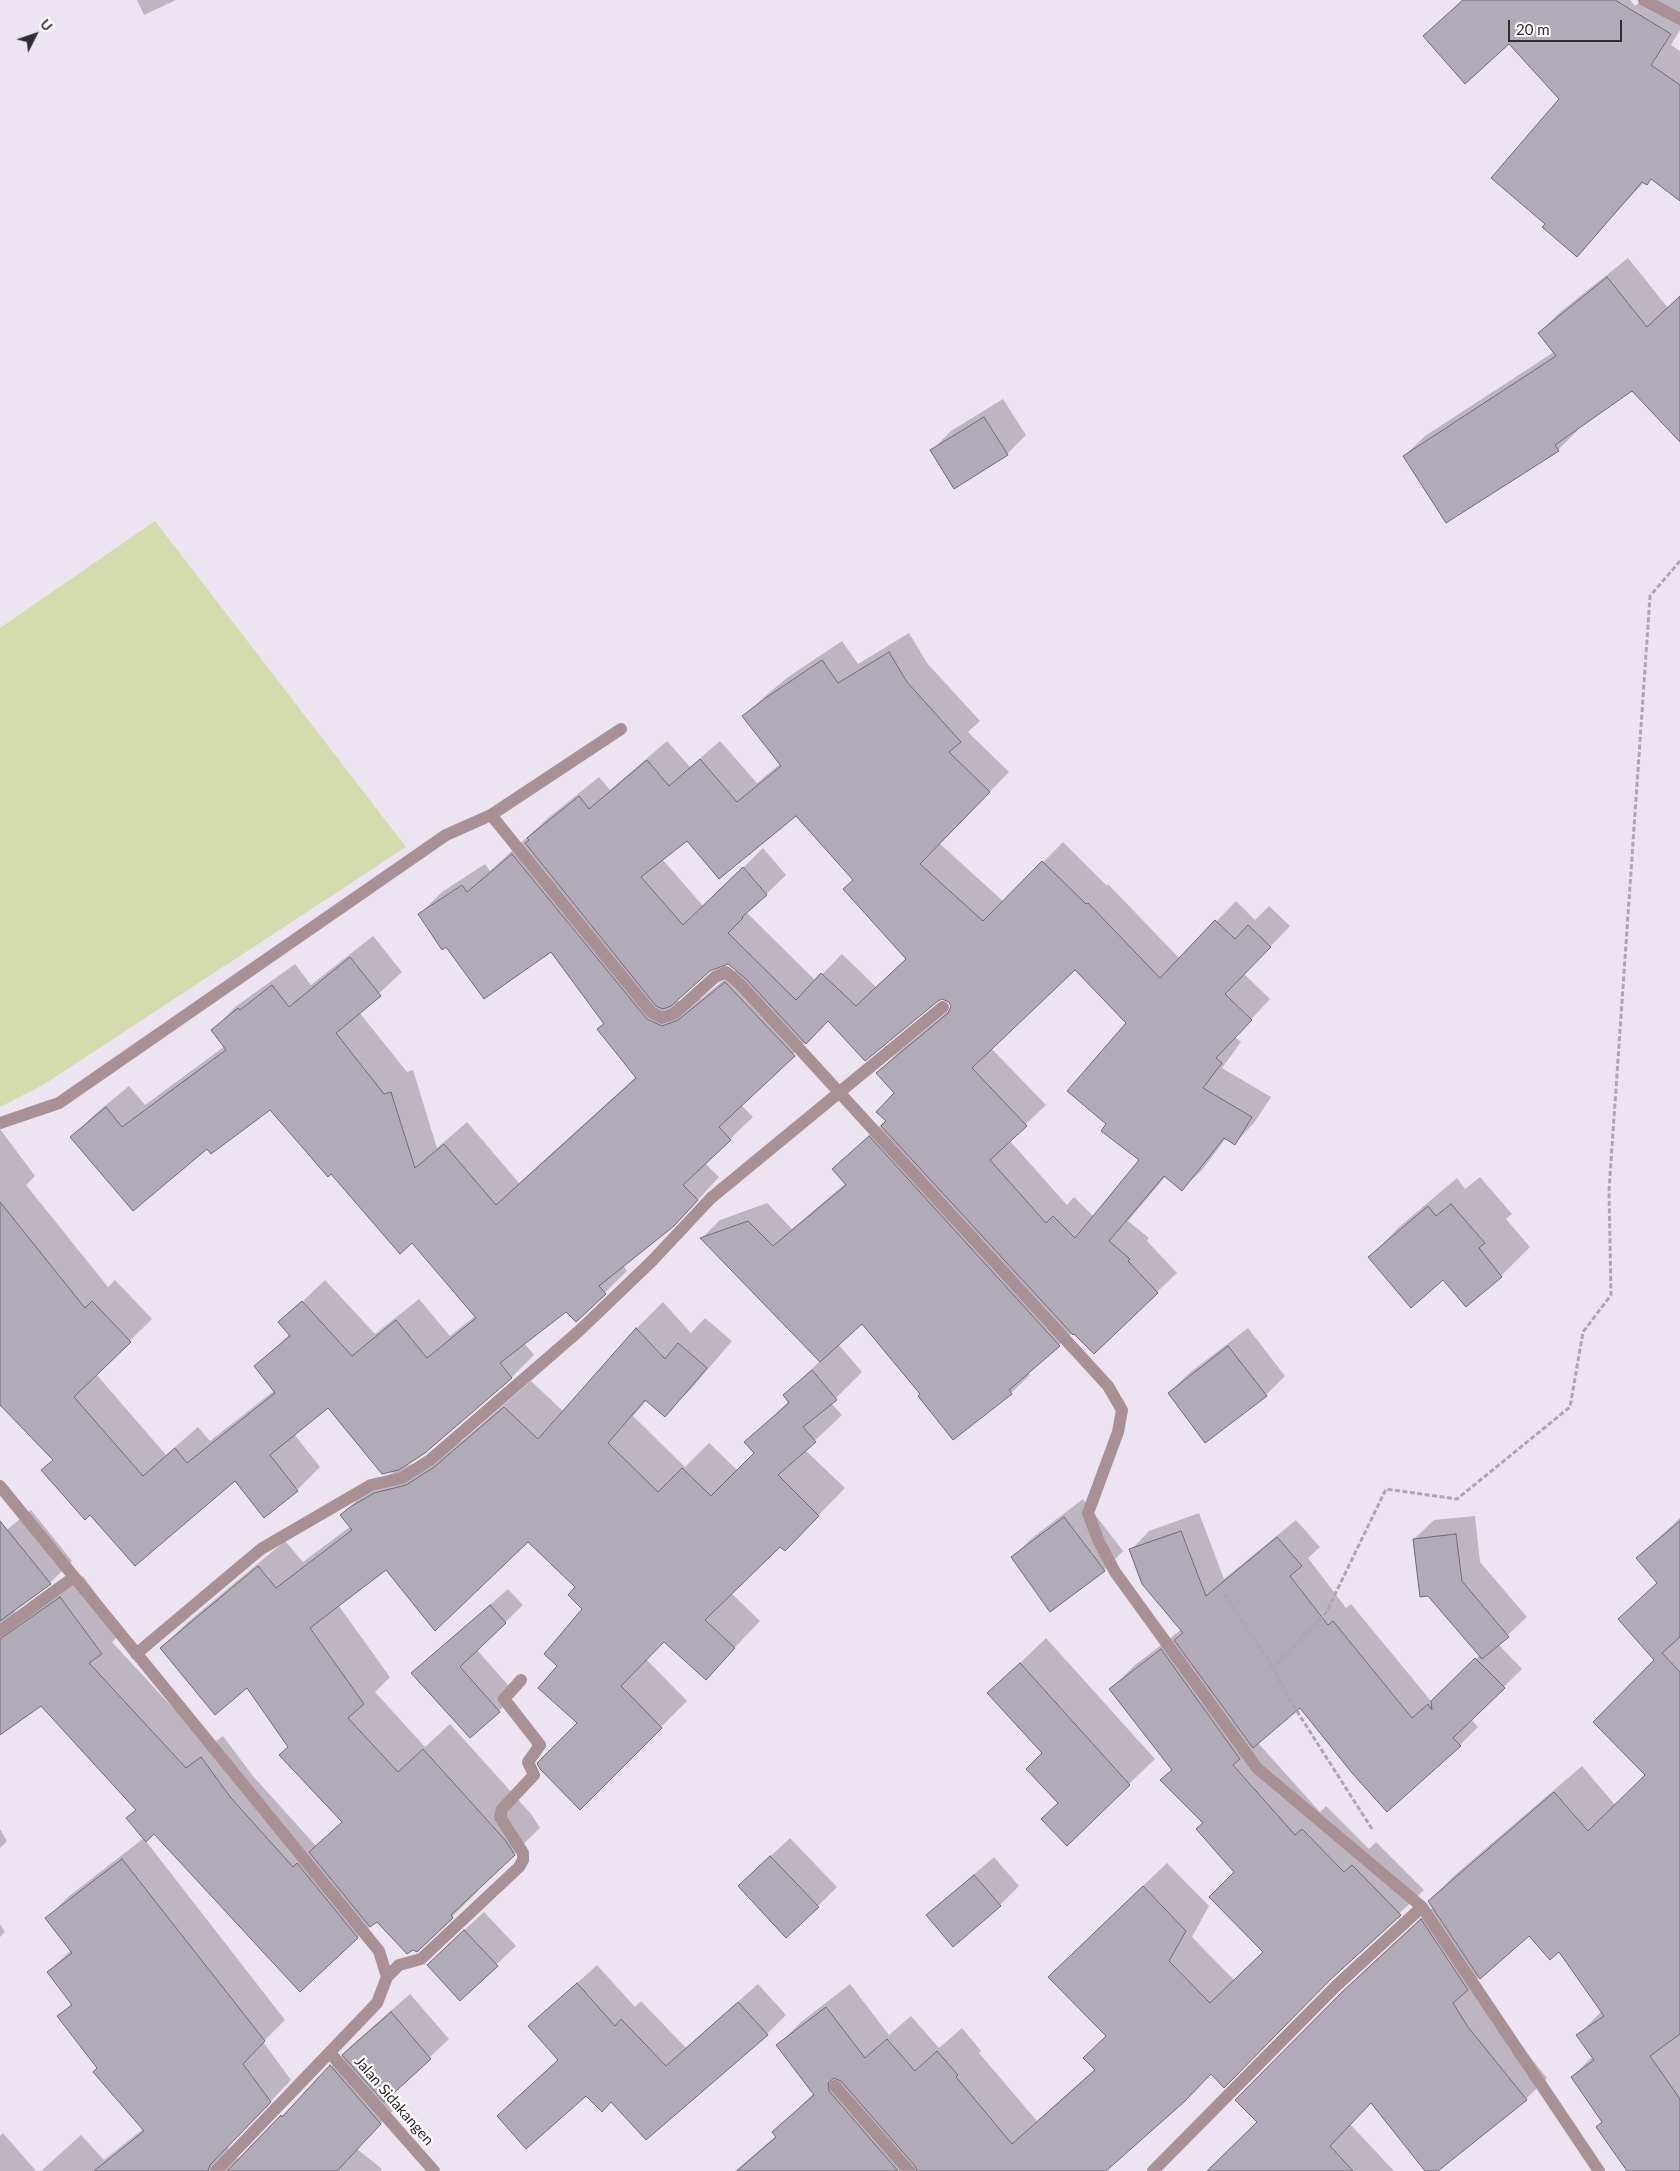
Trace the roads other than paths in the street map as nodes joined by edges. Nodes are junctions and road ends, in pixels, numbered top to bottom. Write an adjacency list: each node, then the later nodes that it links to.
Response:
1 (1644, 0): 2 (street)
2 (1680, 19)
3 (621, 729): 4 (street)
4 (491, 815): 6 (street); 7 (street)
5 (943, 1007): 6 (street)
6 (839, 1091): 11 (street); 13 (street)
7 (0, 1123)
8 (0, 1486): 9 (street)
9 (74, 1577): 10 (street); 11 (street)
10 (0, 1631)
11 (136, 1654): 14 (street)
12 (521, 1680): 14 (street)
13 (1422, 1908): 20 (street); 21 (street)
14 (387, 1977): 15 (street)
15 (330, 2053): 17 (street); 18 (street, Jalan Sidakangen)
16 (835, 2086): 19 (street)
17 (216, 2171)
18 (434, 2171)
19 (909, 2171)
20 (1153, 2171)
21 (1599, 2171)

